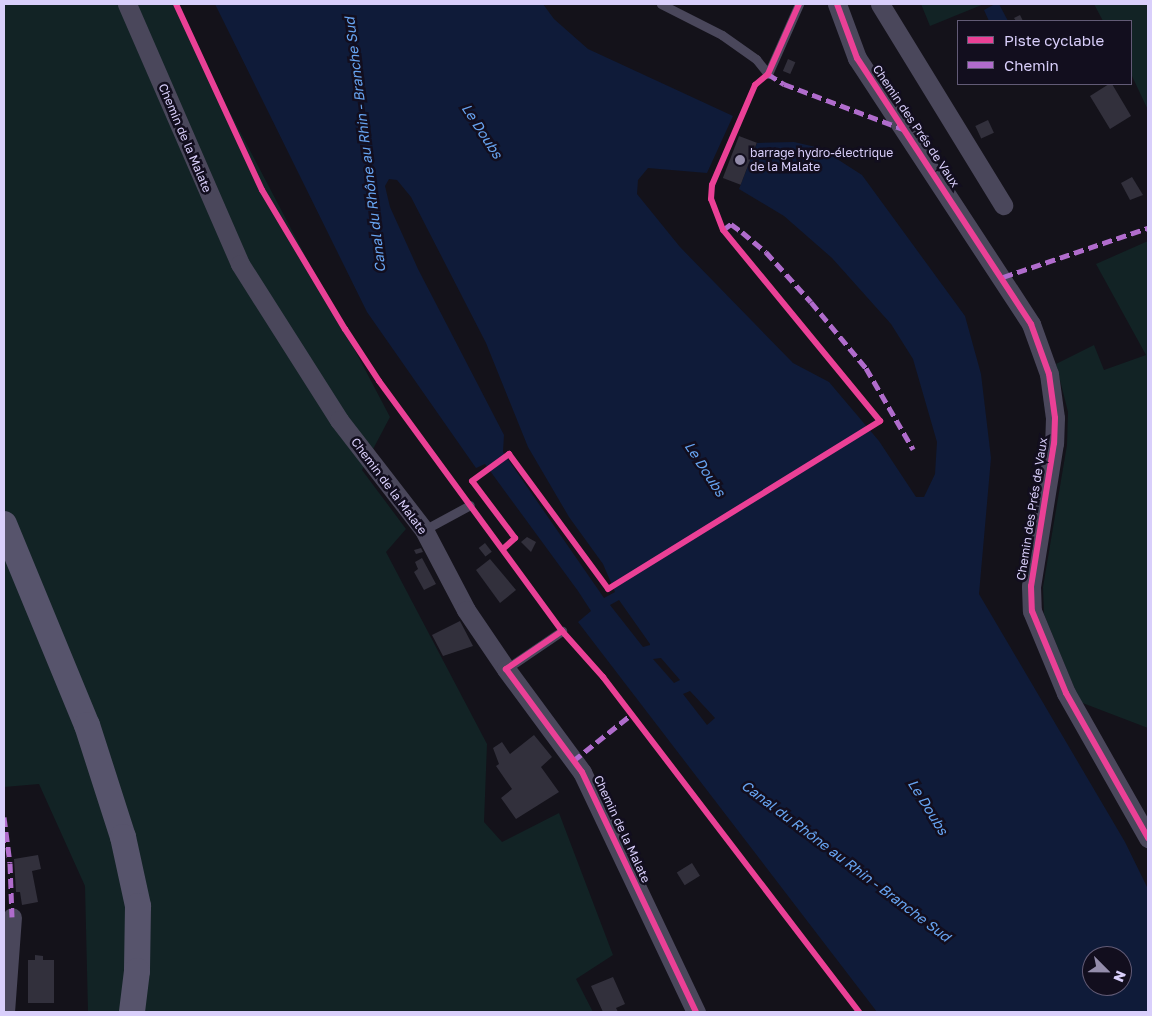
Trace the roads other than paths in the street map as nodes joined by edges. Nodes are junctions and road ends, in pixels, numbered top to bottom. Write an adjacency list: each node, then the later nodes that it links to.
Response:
1 (127, 4): 9 (street, Chemin de la Malate)
2 (661, 4): 3 (lane)
3 (799, 4)
4 (836, 4): 12 (street, Chemin des Prés de Vaux)
5 (880, 4): 6 (street)
6 (1003, 205)
7 (470, 505): 9 (lane)
8 (4, 524): 15 (main road)
9 (424, 530): 11 (street, Chemin de la Malate)
10 (562, 630): 11 (lane)
11 (506, 669): 16 (street, Chemin de la Malate)
12 (1148, 838)
13 (12, 917): 14 (street)
14 (5, 1012)
15 (132, 1012)
16 (696, 1012)

